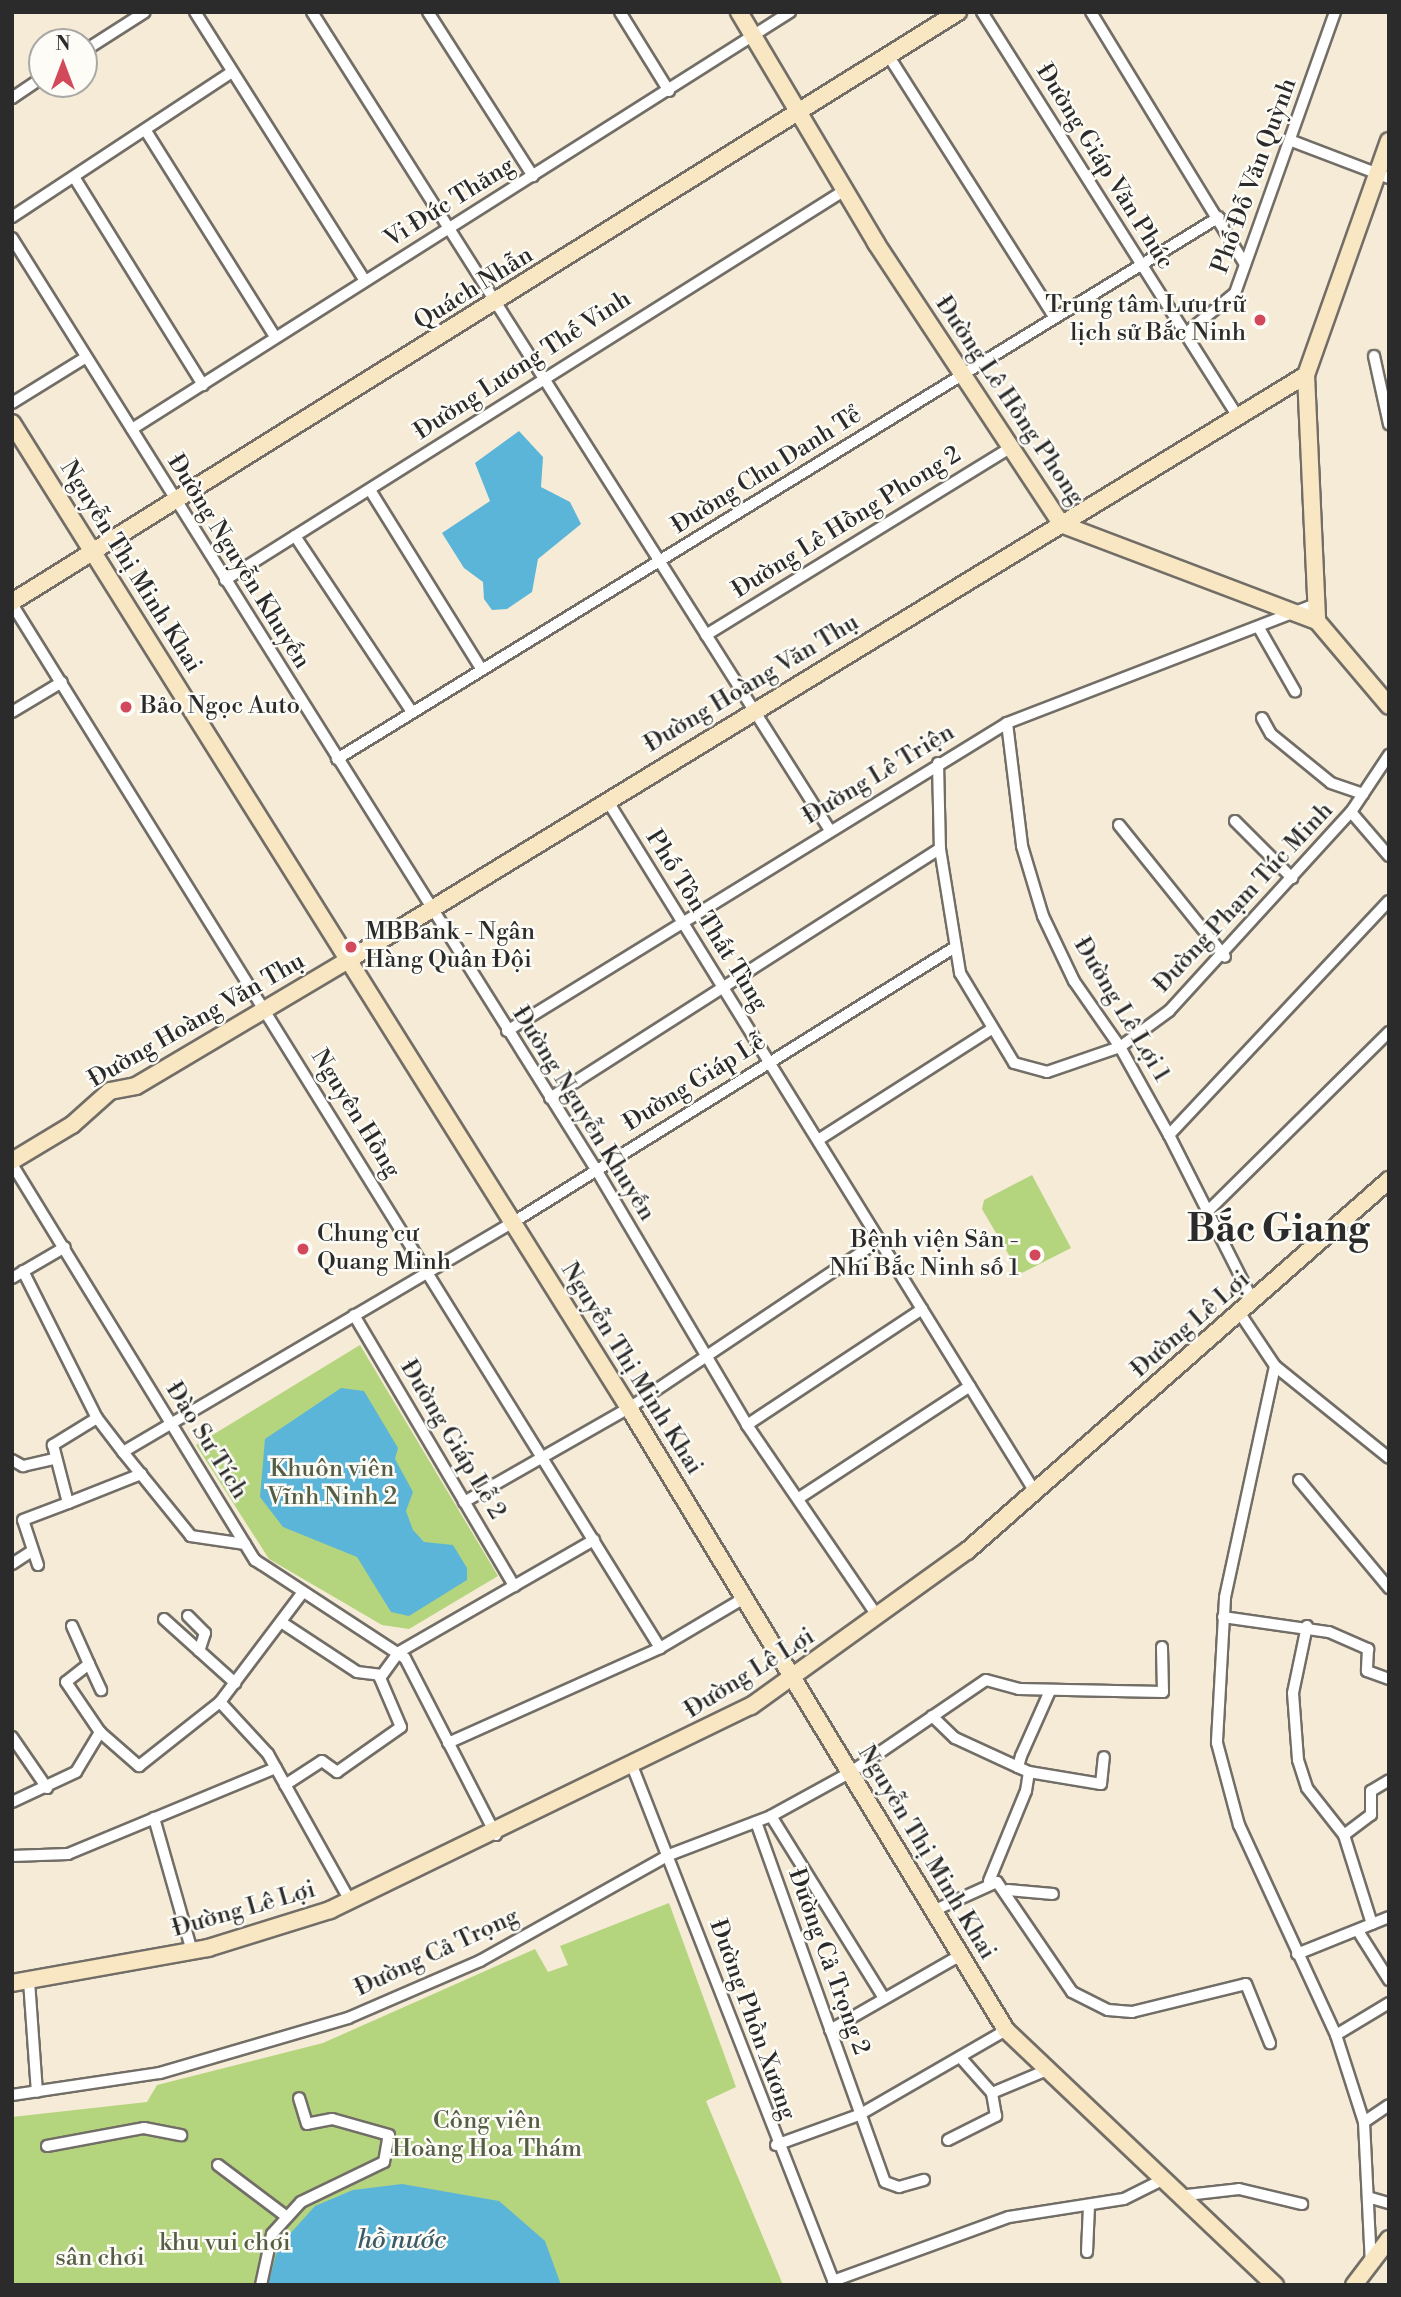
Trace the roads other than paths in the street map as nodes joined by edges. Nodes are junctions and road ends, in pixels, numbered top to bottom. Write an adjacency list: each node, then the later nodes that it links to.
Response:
1 (145, 12): 13 (street)
2 (195, 12): 15 (street)
3 (312, 12): 29 (street)
4 (428, 12): 23 (street)
5 (620, 12): 17 (street)
6 (738, 12): 12 (street, Đường Lê Hồng Phong)
7 (790, 12): 12 (street, Vi Đức Thăng)
8 (958, 12): 14 (street, Quách Nhẫn)
9 (982, 12): 31 (street, Đường Giáp Văn Phúc)
10 (1091, 12): 28 (street)
11 (1335, 12): 21 (street, Phố Đỗ Văn Quỳnh)
12 (754, 37): 17 (street, Vi Đức Thăng); 19 (street, Đường Lê Hồng Phong)
13 (98, 42)
14 (888, 55): 19 (street, Quách Nhẫn); 35 (street)
15 (233, 72): 20 (street); 33 (street)
16 (28, 87): 18 (street)
17 (669, 91): 23 (street, Vi Đức Thăng)
18 (12, 98)
19 (799, 111): 26 (street, Đường Lê Hồng Phong); 34 (street, Quách Nhẫn)
20 (146, 131): 25 (street); 37 (street)
21 (1292, 141): 24 (street); 32 (street, Phố Đỗ Văn Quỳnh)
22 (1389, 141): 24 (street)
23 (533, 176): 29 (street, Vi Đức Thăng)
24 (1383, 176): 41 (street)
25 (74, 177): 27 (street); 43 (street)
26 (845, 190): 40 (street, Đường Lê Hồng Phong); 42 (street, Đường Lương Thế Vinh)
27 (12, 217)
28 (1219, 217): 31 (street, Đường Chu Danh Tể); 32 (street)
29 (448, 231): 33 (street, Vi Đức Thăng); 34 (street)
30 (12, 238): 39 (street, Đường Nguyễn Khuyến)
31 (1141, 264): 35 (street, Đường Chu Danh Tể); 36 (street, Đường Giáp Văn Phúc)
32 (1245, 264): 36 (street, Phố Đỗ Văn Quỳnh)
33 (365, 281): 37 (street, Vi Đức Thăng)
34 (495, 303): 42 (street); 51 (street, Quách Nhẫn)
35 (1053, 315): 40 (street, Đường Chu Danh Tể)
36 (1185, 334): 45 (street, Đường Giáp Văn Phúc)
37 (275, 337): 43 (street, Vi Đức Thăng)
38 (1374, 356): 47 (street)
39 (85, 358): 44 (street); 48 (street, Đường Nguyễn Khuyến)
40 (962, 374): 49 (street, Đường Lê Hồng Phong); 55 (street, Đường Chu Danh Tể)
41 (1306, 374): 45 (street, Đường Hoàng Văn Thụ); 58 (street)
42 (541, 376): 50 (street, Đường Lương Thế Vinh); 55 (street)
43 (202, 385): 48 (street, Vi Đức Thăng)
44 (12, 403)
45 (1237, 415): 52 (street, Đường Hoàng Văn Thụ)
46 (12, 423): 54 (street, Nguyễn Thị Minh Khai)
47 (1389, 424)
48 (132, 429): 51 (street, Đường Nguyễn Khuyến)
49 (1011, 447): 52 (street, Đường Lê Hồng Phong); 62 (street, Đường Lê Hồng Phong 2)
50 (370, 490): 53 (street, Đường Lương Thế Vinh); 63 (street)
51 (175, 503): 54 (street, Quách Nhẫn); 56 (street, Đường Nguyễn Khuyến)
52 (1061, 524): 59 (street, Đường Lê Hồng Phong); 67 (street, Đường Hoàng Văn Thụ)
53 (295, 536): 56 (street, Đường Lương Thế Vinh); 69 (street)
54 (94, 552): 57 (street, Quách Nhẫn); 89 (street, Nguyễn Thị Minh Khai)
55 (660, 561): 62 (street); 63 (street, Đường Chu Danh Tể)
56 (225, 580): 73 (street, Đường Nguyễn Khuyến)
57 (12, 603): 64 (street, Nguyên Hồng)
58 (1316, 604): 59 (street, Đường Lê Triện); 60 (street)
59 (1300, 612): 60 (street, Đường Lê Hồng Phong); 61 (street, Đường Lê Triện)
60 (1317, 621): 66 (street, Đường Lê Hồng Phong)
61 (1259, 628): 65 (street); 71 (street, Đường Lê Triện)
62 (705, 635): 67 (street)
63 (481, 668): 69 (street, Đường Chu Danh Tể)
64 (62, 682): 68 (street); 91 (street, Nguyên Hồng)
65 (1296, 691)
66 (1389, 706)
67 (753, 709): 76 (street, Đường Hoàng Văn Thụ); 80 (street)
68 (12, 712)
69 (412, 712): 73 (street, Đường Chu Danh Tể)
70 (1262, 718): 75 (street)
71 (1007, 723): 74 (street, Đường Lê Triện); 95 (street, Đường Lê Lợi 1)
72 (1389, 755): 75 (street, Đường Phạm Túc Minh)
73 (337, 759): 85 (street, Đường Nguyễn Khuyến)
74 (938, 763): 80 (street, Đường Lê Triện); 81 (street, Đường Phạm Túc Minh)
75 (1363, 794): 77 (street, Đường Phạm Túc Minh)
76 (607, 800): 85 (street, Đường Hoàng Văn Thụ); 86 (street, Phố Tôn Thất Tùng)
77 (1352, 812): 82 (street); 83 (street, Đường Phạm Túc Minh)
78 (1235, 821): 83 (street)
79 (1119, 825): 88 (street)
80 (829, 829): 86 (street, Đường Lê Triện)
81 (940, 849): 87 (street, Đường Phạm Túc Minh); 90 (street)
82 (1389, 856)
83 (1292, 878): 88 (street, Đường Phạm Túc Minh)
84 (1389, 901): 98 (street)
85 (429, 910): 89 (street, Đường Hoàng Văn Thụ); 93 (street, Đường Nguyễn Khuyến)
86 (682, 922): 90 (street, Phố Tôn Thất Tùng); 93 (street, Đường Lê Triện)
87 (952, 948): 92 (street, Đường Phạm Túc Minh); 96 (street, Đường Giáp Lễ)
88 (1225, 957): 95 (street, Đường Phạm Túc Minh)
89 (350, 959): 91 (street, Đường Hoàng Văn Thụ); 104 (street, Nguyễn Thị Minh Khai)
90 (725, 991): 96 (street, Phố Tôn Thất Tùng); 97 (street)
91 (265, 1010): 100 (street, Đường Hoàng Văn Thụ); 108 (street, Nguyên Hồng)
92 (990, 1030): 95 (street, Đường Phạm Túc Minh); 99 (street)
93 (507, 1031): 97 (street, Đường Nguyễn Khuyến)
94 (1389, 1032): 103 (street)
95 (1121, 1047): 98 (street, Đường Lê Lợi 1)
96 (769, 1061): 99 (street, Phố Tôn Thất Tùng); 101 (street, Đường Giáp Lễ)
97 (550, 1098): 101 (street, Đường Nguyễn Khuyến)
98 (1169, 1135): 103 (street, Đường Lê Lợi 1)
99 (818, 1140): 105 (street, Phố Tôn Thất Tùng)
100 (12, 1163): 106 (street, Đào Sư Tích)
101 (597, 1171): 104 (street, Đường Giáp Lễ); 114 (street, Đường Nguyễn Khuyến)
102 (1389, 1180): 110 (street, Đường Lê Lợi)
103 (1207, 1212): 110 (street, Đường Lê Lợi 1)
104 (513, 1223): 108 (street, Đường Giáp Lễ); 117 (street, Nguyễn Thị Minh Khai)
105 (880, 1240): 111 (street, Phố Tôn Thất Tùng); 114 (street)
106 (65, 1247): 107 (street); 119 (street, Đào Sư Tích)
107 (23, 1271): 109 (street); 118 (street)
108 (428, 1271): 113 (street, Đường Giáp Lễ); 122 (street, Nguyên Hồng)
109 (12, 1278)
110 (1253, 1301): 112 (street, Đường Lê Lợi)
111 (922, 1309): 116 (street, Phố Tôn Thất Tùng); 120 (street)
112 (1239, 1312): 115 (street); 128 (street, Đường Lê Lợi)
113 (354, 1315): 119 (street, Đường Giáp Lễ); 130 (street, Đường Giáp Lễ 2)
114 (706, 1358): 117 (street); 120 (street, Đường Nguyễn Khuyến)
115 (1275, 1366): 123 (street); 144 (street)
116 (970, 1386): 128 (street, Phố Tôn Thất Tùng); 129 (street)
117 (629, 1408): 122 (street); 141 (street, Nguyễn Thị Minh Khai)
118 (97, 1418): 121 (street); 124 (street)
119 (171, 1424): 121 (street, Đường Giáp Lễ); 134 (street, Đào Sư Tích)
120 (747, 1424): 129 (street, Đường Nguyễn Khuyến)
121 (123, 1452): 126 (street)
122 (544, 1458): 130 (street); 133 (street, Nguyên Hồng)
123 (1389, 1458)
124 (53, 1459): 125 (street); 131 (street)
125 (12, 1460)
126 (141, 1474): 131 (street); 134 (street)
127 (1299, 1480): 139 (street)
128 (1035, 1492): 143 (street, Đường Lê Lợi)
129 (799, 1498): 143 (street, Đường Nguyễn Khuyến)
130 (464, 1502): 138 (street, Đường Giáp Lễ 2)
131 (68, 1503): 132 (street)
132 (18, 1518): 135 (street)
133 (594, 1540): 138 (street); 150 (street, Nguyên Hồng)
134 (245, 1544): 140 (street, Đào Sư Tích)
135 (32, 1551): 136 (street); 137 (street)
136 (12, 1564)
137 (38, 1565)
138 (514, 1586): 152 (street)
139 (1389, 1588)
140 (302, 1593): 146 (street); 152 (street, Đào Sư Tích)
141 (746, 1597): 150 (street); 155 (street, Nguyễn Thị Minh Khai)
142 (188, 1616): 151 (street)
143 (878, 1617): 155 (street, Đường Lê Lợi)
144 (1223, 1617): 148 (street); 191 (street)
145 (164, 1619): 151 (street)
146 (281, 1622): 154 (street); 157 (street)
147 (72, 1626): 153 (street)
148 (1307, 1626): 156 (street); 179 (street)
149 (1162, 1647): 159 (street)
150 (660, 1648): 164 (street)
151 (199, 1651): 157 (street)
152 (399, 1652): 154 (street); 164 (street)
153 (89, 1664): 158 (street); 162 (street)
154 (380, 1675): 172 (street)
155 (794, 1676): 168 (street, Đường Lê Lợi); 169 (street, Nguyễn Thị Minh Khai)
156 (1389, 1679)
157 (235, 1683): 160 (street)
158 (101, 1690)
159 (1050, 1691): 161 (street, Đường Cả Trọng); 166 (street)
160 (219, 1702): 162 (street); 167 (street)
161 (932, 1716): 166 (street); 169 (street, Đường Cả Trọng)
162 (100, 1732): 173 (street)
163 (12, 1737): 173 (street)
164 (448, 1743): 178 (street)
165 (1104, 1757): 170 (street)
166 (1018, 1767): 170 (street)
167 (276, 1768): 172 (street); 176 (street)
168 (633, 1768): 178 (street, Đường Lê Lợi); 180 (street, Đường Phồn Xương)
169 (851, 1772): 175 (street, Đường Cả Trọng); 186 (street, Nguyễn Thị Minh Khai)
170 (1029, 1773): 182 (street)
171 (1389, 1780): 179 (street)
172 (285, 1785): 185 (street)
173 (47, 1788): 174 (street)
174 (12, 1802)
175 (771, 1816): 177 (street, Đường Cả Trọng); 195 (street)
176 (154, 1818): 181 (street); 190 (street)
177 (756, 1822): 180 (street, Đường Cả Trọng); 197 (street, Đường Cả Trọng 2)
178 (496, 1835): 185 (street, Đường Lê Lợi)
179 (1344, 1835): 188 (street)
180 (669, 1855): 203 (street, Đường Cả Trọng); 212 (street, Đường Phồn Xương)
181 (12, 1856)
182 (989, 1881): 183 (street); 186 (street)
183 (1007, 1890): 184 (street); 200 (street)
184 (1053, 1894)
185 (350, 1901): 190 (street, Đường Lê Lợi)
186 (935, 1910): 192 (street, Nguyễn Thị Minh Khai)
187 (1389, 1917): 188 (street)
188 (1372, 1924): 189 (street)
189 (1358, 1931): 191 (street); 193 (street)
190 (192, 1951): 194 (street, Đường Lê Lợi)
191 (1297, 1954): 199 (street)
192 (961, 1955): 195 (street); 198 (street, Nguyễn Thị Minh Khai)
193 (1389, 1980)
194 (20, 1982): 203 (street)
195 (884, 1998): 197 (street)
196 (1389, 2004): 199 (street)
197 (830, 2030): 208 (street, Đường Cả Trọng 2)
198 (1006, 2030): 201 (street); 202 (street, Nguyễn Thị Minh Khai)
199 (1336, 2035): 209 (street)
200 (1270, 2043)
201 (960, 2057): 204 (street); 208 (street)
202 (1047, 2070): 204 (street); 216 (street, Nguyễn Thị Minh Khai)
203 (37, 2092): 205 (street, Đường Cả Trọng)
204 (992, 2093): 211 (street)
205 (12, 2095)
206 (299, 2098): 222 (street)
207 (1389, 2105): 209 (street)
208 (859, 2115): 212 (street); 215 (street, Đường Cả Trọng 2)
209 (1364, 2122): 218 (street)
210 (181, 2135): 213 (street)
211 (948, 2140)
212 (775, 2145): 226 (street, Đường Phồn Xương)
213 (47, 2146)
214 (218, 2165): 222 (street)
215 (924, 2180)
216 (1162, 2180): 217 (street, Nguyễn Thị Minh Khai); 221 (street)
217 (1178, 2196): 220 (street); 228 (street, Nguyễn Thị Minh Khai)
218 (1371, 2198): 219 (street); 225 (street)
219 (1389, 2203)
220 (1302, 2204)
221 (1089, 2206): 224 (street); 226 (street)
222 (287, 2217): 227 (street)
223 (1389, 2239): 225 (street)
224 (1087, 2252)
225 (1371, 2264): 229 (street)
226 (834, 2283)
227 (261, 2285)
228 (1275, 2285)
229 (1354, 2285)

